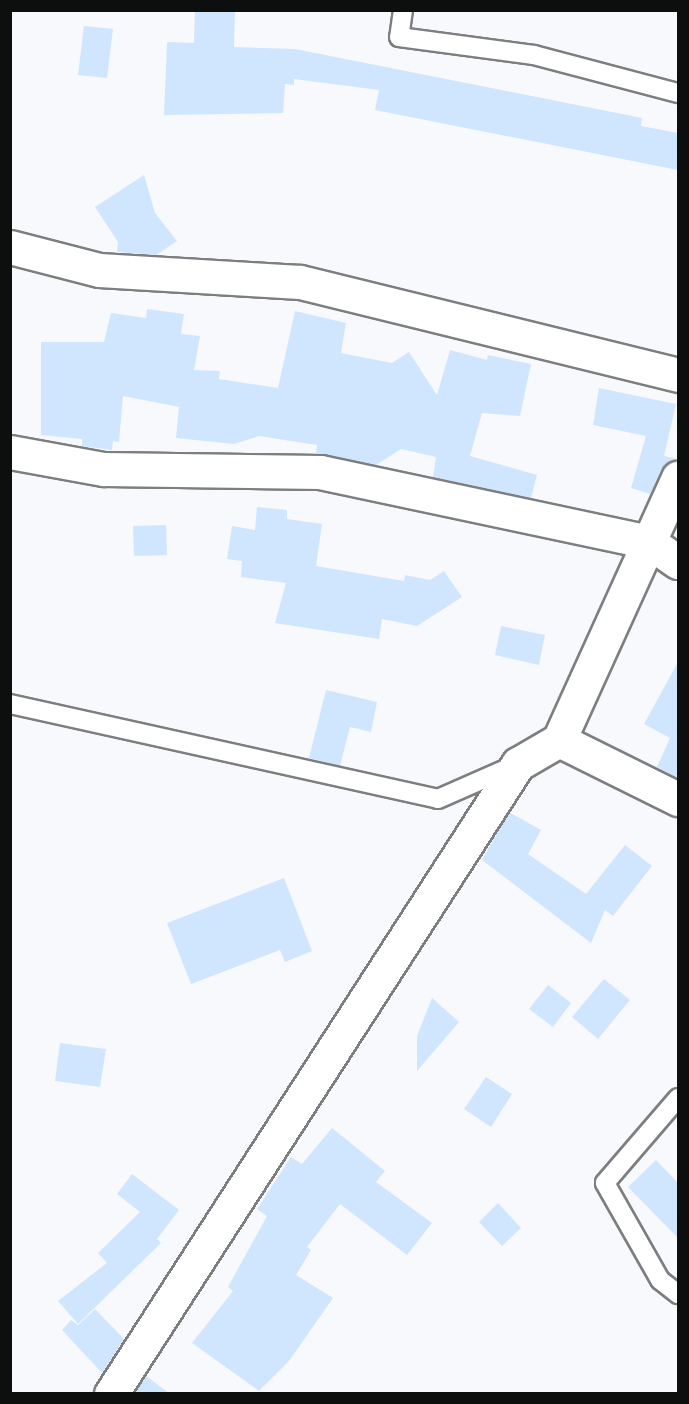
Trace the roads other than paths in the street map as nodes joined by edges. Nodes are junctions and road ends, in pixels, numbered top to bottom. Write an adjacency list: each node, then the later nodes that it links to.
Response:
1 (402, 10): 2 (lane)
2 (678, 93)
3 (10, 247): 4 (street)
4 (678, 375)
5 (10, 452): 7 (street)
6 (678, 478): 7 (street)
7 (649, 543): 8 (street); 10 (street)
8 (678, 562)
9 (10, 704): 11 (lane)
10 (559, 740): 11 (street); 12 (street)
11 (518, 764): 15 (street)
12 (678, 799)
13 (678, 1098): 14 (lane)
14 (678, 1294)
15 (111, 1394)

